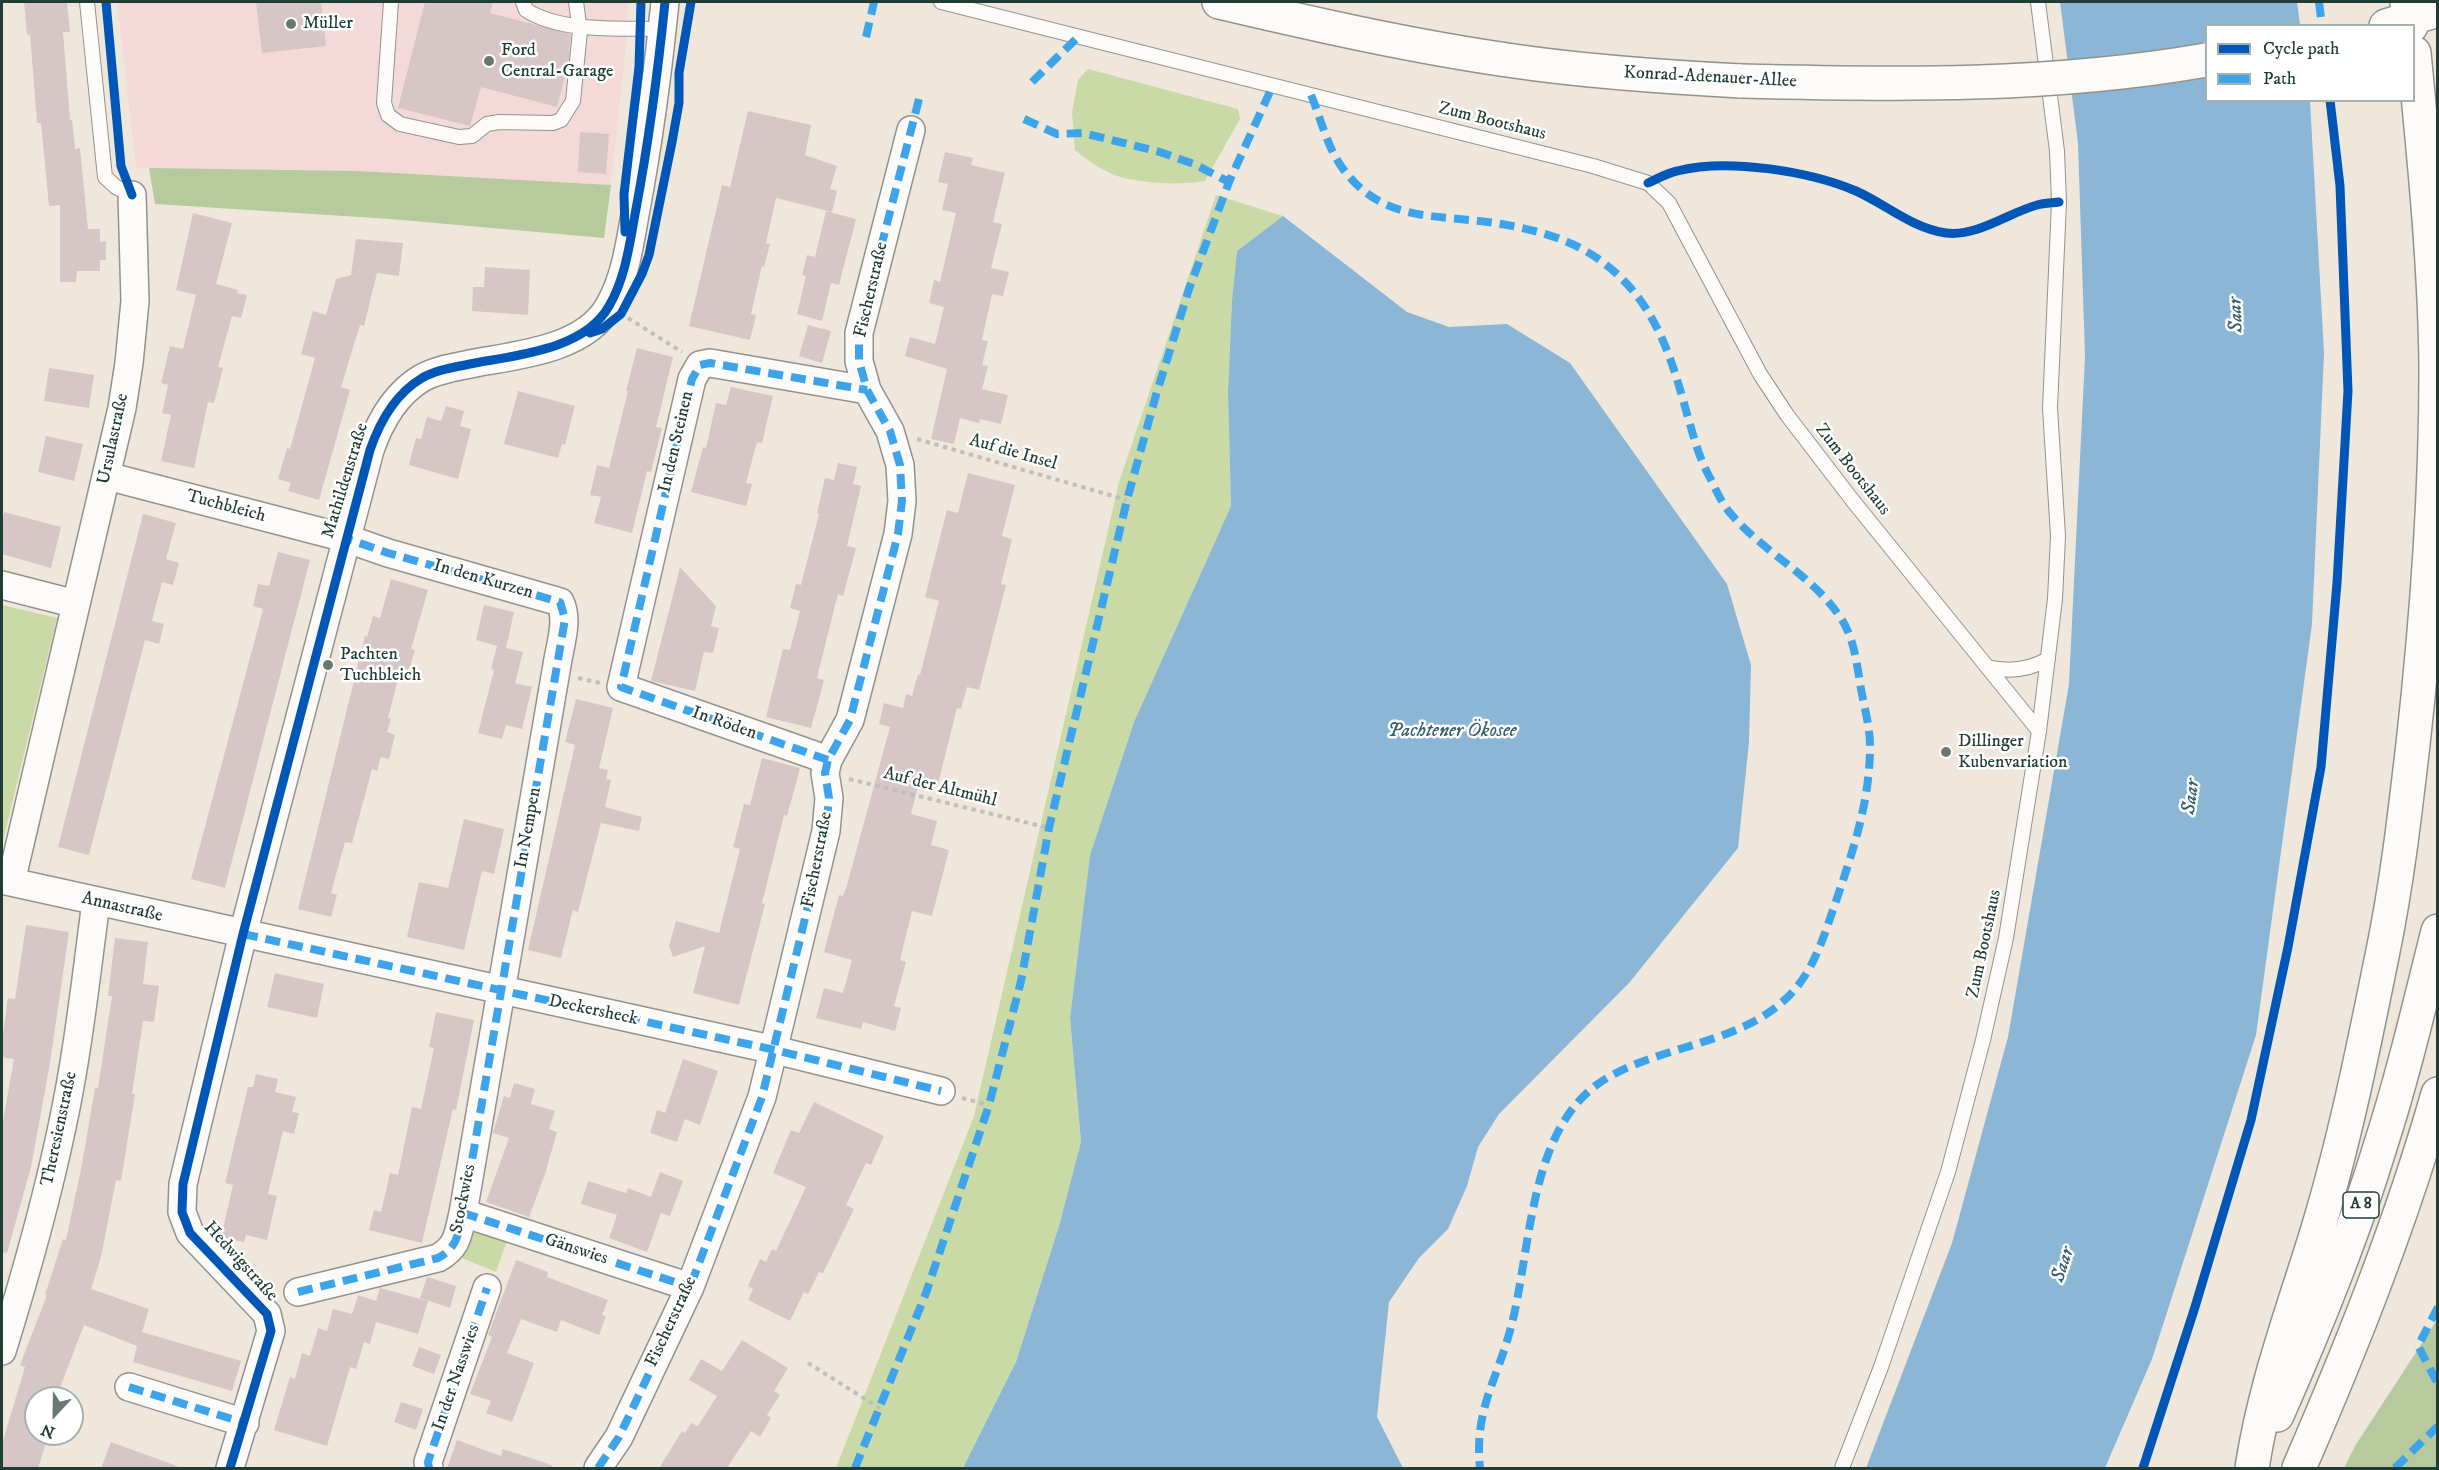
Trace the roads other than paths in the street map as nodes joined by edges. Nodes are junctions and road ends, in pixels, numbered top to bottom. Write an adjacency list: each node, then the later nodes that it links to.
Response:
1 (87, 2): 13 (lane, Ursulastraße)
2 (391, 2): 9 (lane)
3 (523, 2): 9 (lane)
4 (576, 2): 9 (lane)
5 (941, 2): 20 (lane, Zum Bootshaus)
6 (1219, 2): 10 (main road, Konrad-Adenauer-Allee, bridge)
7 (2038, 2): 19 (lane)
8 (664, 16): 9 (lane); 16 (street, Mathildenstraße)
9 (579, 27)
10 (2205, 60)
11 (2415, 63): 46 (main road)
12 (910, 130): 14 (street, Fischerstraße)
13 (132, 195): 15 (street, Ursulastraße)
14 (867, 390): 22 (street, In den Steinen); 24 (street, Fischerstraße)
15 (106, 476): 16 (street, Tuchbleich); 18 (street, Ursulastraße)
16 (345, 538): 21 (street, In den Kurzen); 28 (street, Mathildenstraße)
17 (2, 585): 18 (street)
18 (76, 604): 25 (street, Ursulastraße)
19 (2048, 659): 20 (lane); 23 (lane)
20 (1987, 667): 23 (lane, Zum Bootshaus)
21 (556, 670): 29 (street, In Nempen)
22 (621, 687): 24 (street, In Röden)
23 (2039, 731): 45 (lane, Zum Bootshaus)
24 (826, 766): 30 (street, Fischerstraße)
25 (6, 881): 26 (street, Annastraße)
26 (96, 902): 28 (street, Annastraße); 38 (street, Theresienstraße)
27 (2438, 931): 46 (main road, A 8)
28 (243, 934): 29 (street, Deckersheck); 40 (street, Hedwigstraße)
29 (500, 990): 30 (street, Deckersheck); 34 (street, Stockwies)
30 (775, 1050): 31 (street, Deckersheck); 35 (street, Fischerstraße)
31 (947, 1093)
32 (2438, 1094): 41 (main road, A 8)
33 (2438, 1173): 41 (main road)
34 (463, 1213): 35 (street, Gänswies); 37 (street, Stockwies)
35 (690, 1287): 44 (street, Fischerstraße)
36 (487, 1288): 43 (street, In der Nasswies)
37 (298, 1292)
38 (2, 1351)
39 (129, 1387): 40 (street)
40 (245, 1423): 42 (street, Hedwigstraße)
41 (2315, 1431): 47 (main road, A 8)
42 (230, 1468)
43 (429, 1468)
44 (598, 1468)
45 (1842, 1468)
46 (2253, 1468)
47 (2299, 1468)

